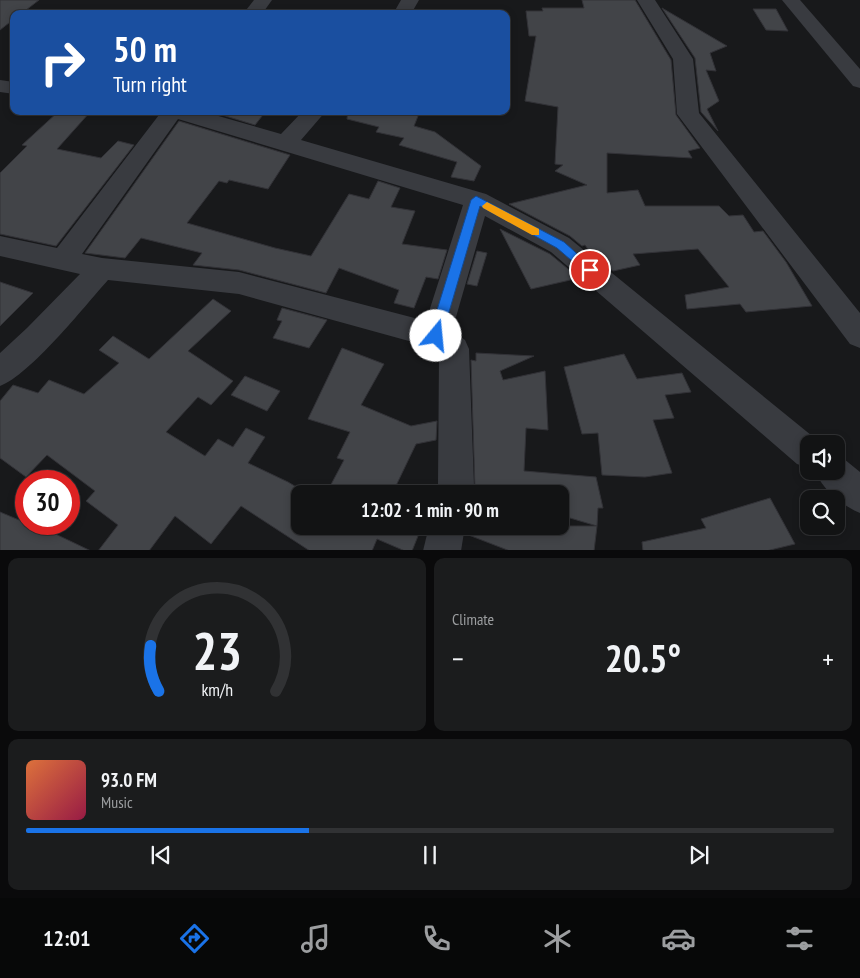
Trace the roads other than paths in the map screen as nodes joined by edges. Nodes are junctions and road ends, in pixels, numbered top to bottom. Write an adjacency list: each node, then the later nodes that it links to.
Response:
1 (263, 0): 4 (street)
2 (646, 0): 14 (street)
3 (791, 0): 5 (street)
4 (255, 10)
5 (860, 82)
6 (172, 115): 12 (street)
7 (188, 115): 9 (street)
8 (311, 115): 9 (street)
9 (286, 144): 10 (street)
10 (476, 200): 15 (street); 17 (street)
11 (0, 246): 12 (street)
12 (63, 260): 13 (street)
13 (102, 268): 15 (street); 16 (street)
14 (860, 335)
15 (436, 336): 19 (street)
16 (0, 372)
17 (800, 445)
18 (842, 480): 20 (street)
19 (456, 485)
20 (860, 495)
21 (445, 535): 22 (street)
22 (442, 550)

